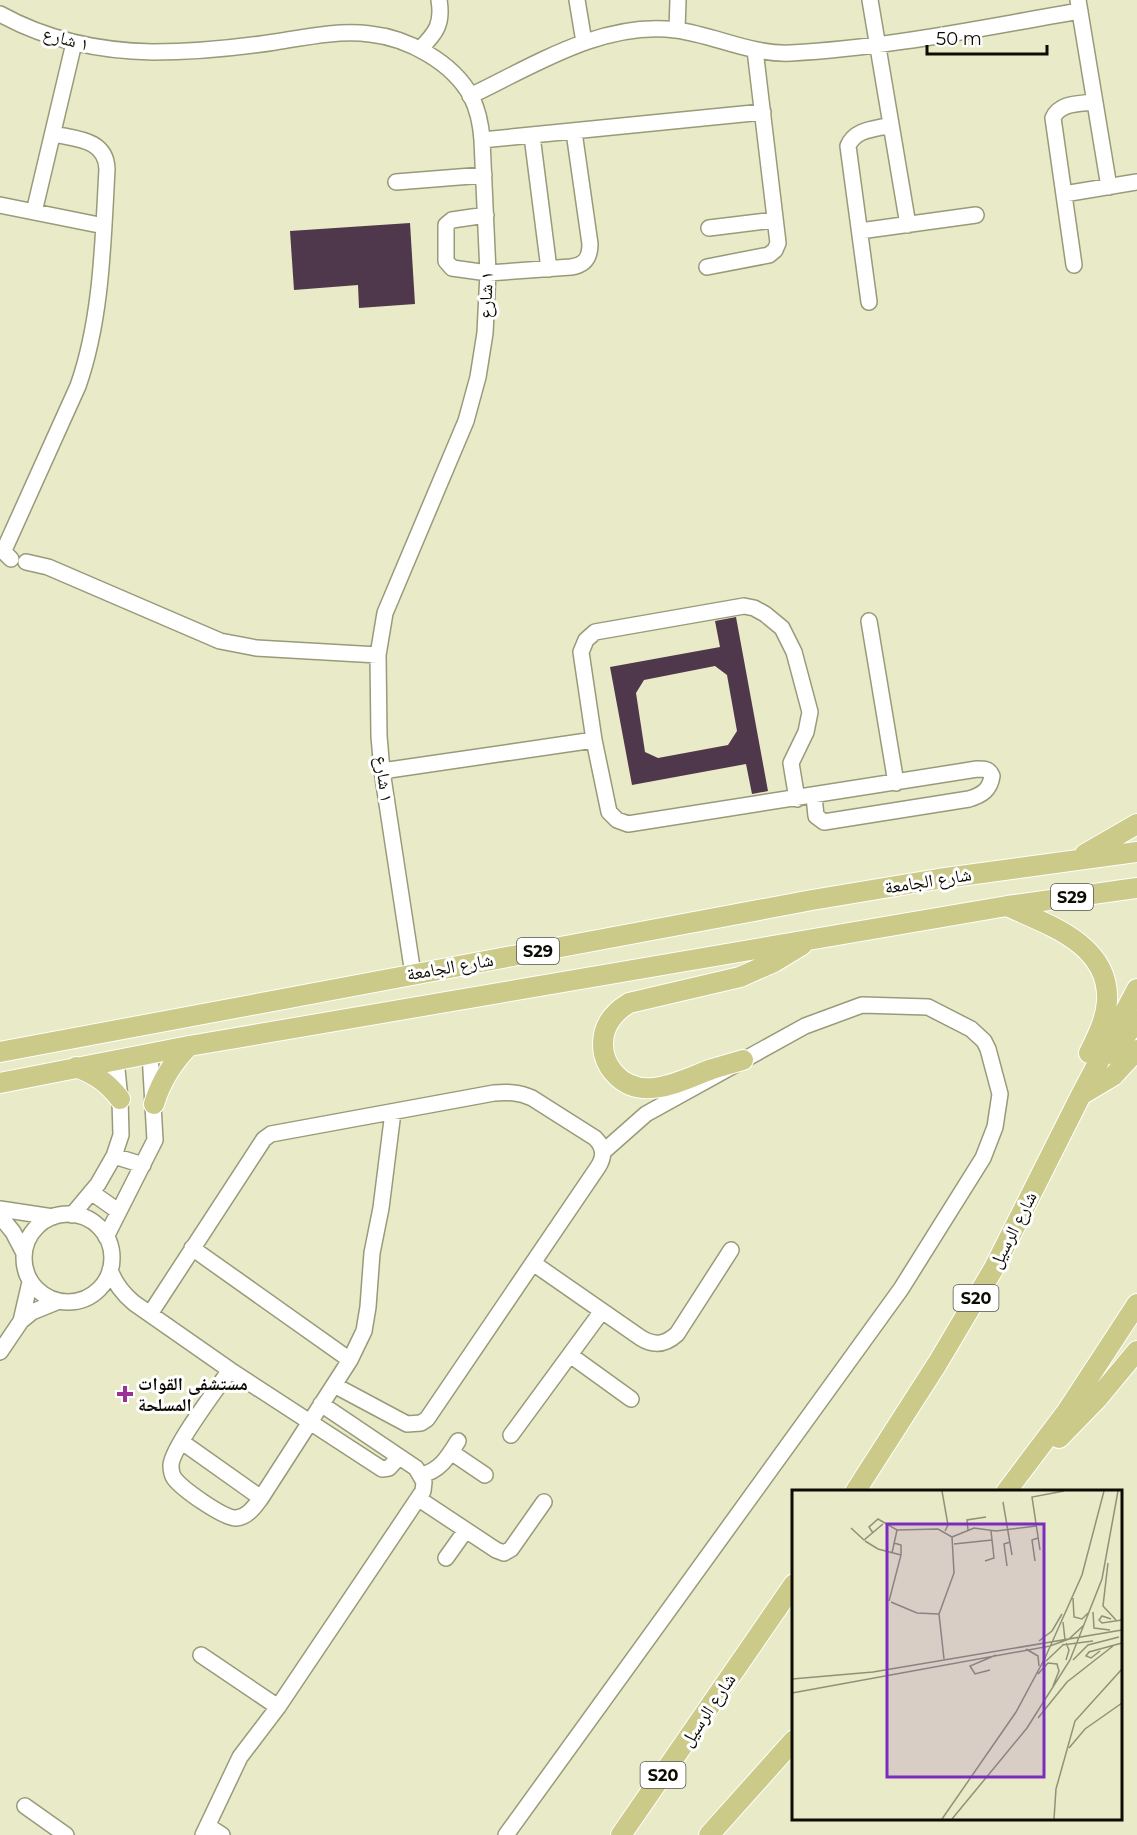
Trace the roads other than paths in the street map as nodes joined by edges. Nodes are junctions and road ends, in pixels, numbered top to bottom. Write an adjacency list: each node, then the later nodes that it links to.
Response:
1 (440, 0): 11 (street)
2 (577, 0): 8 (street)
3 (678, 0): 7 (street)
4 (870, 0): 10 (street)
5 (1079, 6): 10 (street); 14 (street)
6 (0, 14): 9 (street, ١ شارع)
7 (677, 30): 8 (street); 12 (street)
8 (584, 42): 13 (street)
9 (74, 43): 11 (street, ١ شارع); 18 (street)
10 (876, 45): 12 (street); 16 (street)
11 (420, 49): 13 (street, ١ شارع)
12 (755, 50): 15 (street)
13 (470, 96): 20 (street, ١ شارع)
14 (1095, 102): 24 (street); 25 (street)
15 (763, 112): 17 (street); 30 (street)
16 (891, 125): 31 (street); 34 (street)
17 (574, 132): 19 (street); 37 (street)
18 (54, 134): 27 (street); 32 (street)
19 (532, 136): 20 (street); 37 (street)
20 (482, 140): 21 (street, ١ شارع)
21 (484, 175): 22 (street); 28 (street, ١ شارع)
22 (396, 182)
23 (1137, 182): 24 (street)
24 (1109, 187): 25 (street)
25 (1064, 194): 35 (street)
26 (0, 205): 27 (street)
27 (34, 212): 32 (street)
28 (486, 215): 38 (street, ١ شارع); 38 (street)
29 (976, 215): 31 (street)
30 (774, 220): 33 (street); 36 (street)
31 (908, 225): 34 (street)
32 (104, 226): 41 (street)
33 (709, 228)
34 (860, 231): 39 (street)
35 (1074, 265)
36 (707, 267)
37 (549, 269): 38 (street)
38 (488, 273): 41 (street, ١ شارع)
39 (869, 302)
40 (869, 621): 44 (street)
41 (378, 655): 43 (street, ١ شارع)
42 (594, 740): 43 (street); 46 (street); 46 (street)
43 (382, 771): 53 (street, ١ شارع)
44 (896, 783): 45 (street); 45 (street)
45 (814, 796): 46 (street)
46 (797, 799)
47 (1137, 824): 49 (main road)
48 (1137, 852): 49 (main road, S29)
49 (1077, 858): 53 (main road, شارع الجامعة / S29)
50 (1137, 888): 51 (main road, S29)
51 (1007, 906): 52 (main road, شارع الجامعة / S29); 71 (main road)
52 (811, 939): 56 (main road, شارع الجامعة / S29); 61 (main road)
53 (412, 974): 58 (main road, شارع الجامعة / S29)
54 (1137, 989): 62 (main road, شارع الرسيل / S20)
55 (1137, 1021): 62 (main road)
56 (189, 1046): 59 (main road, شارع الجامعة / S29); 67 (main road)
57 (1137, 1050): 65 (main road)
58 (0, 1052)
59 (150, 1053): 60 (main road, شارع الجامعة / S29); 67 (street)
60 (116, 1060): 63 (main road, شارع الجامعة / S29); 66 (street)
61 (743, 1060): 69 (street); 123 (street)
62 (1096, 1066): 65 (main road, شارع الرسيل / S20)
63 (76, 1067): 64 (main road, شارع الجامعة / S29); 66 (main road)
64 (0, 1083)
65 (1081, 1095): 71 (main road, شارع الرسيل / S20)
66 (120, 1099): 70 (street)
67 (154, 1104): 72 (street)
68 (393, 1112): 69 (street); 80 (street); 96 (street)
69 (603, 1152): 83 (street)
70 (114, 1156): 72 (street); 73 (street)
71 (1050, 1158): 108 (main road, شارع الرسيل / S20)
72 (143, 1165): 75 (street)
73 (91, 1192): 75 (street); 76 (street)
74 (0, 1209): 78 (street)
75 (118, 1211): 79 (street)
76 (72, 1215): 78 (street); 79 (street)
77 (0, 1216): 82 (street)
78 (53, 1217): 82 (street)
79 (106, 1237): 84 (street)
80 (192, 1248): 91 (street); 96 (street)
81 (731, 1250): 90 (street)
82 (24, 1253): 85 (street)
83 (533, 1263): 90 (street); 98 (street)
84 (110, 1270): 86 (street); 88 (street)
85 (30, 1282): 87 (street); 92 (street)
86 (88, 1297): 87 (street); 88 (street)
87 (59, 1301): 92 (street)
88 (134, 1303): 91 (street)
89 (1137, 1304): 107 (main road)
90 (602, 1311): 95 (street)
91 (150, 1314): 97 (street)
92 (21, 1321): 94 (street)
93 (1137, 1351): 107 (main road)
94 (0, 1352)
95 (570, 1355): 99 (street); 102 (street)
96 (350, 1360): 98 (street)
97 (230, 1370): 101 (street); 103 (street)
98 (334, 1385): 100 (street)
99 (631, 1399)
100 (321, 1404): 101 (street); 104 (street)
101 (310, 1423): 104 (street); 109 (street)
102 (511, 1435)
103 (182, 1442): 109 (street); 109 (street)
104 (399, 1457): 105 (street)
105 (421, 1475): 106 (street); 110 (street)
106 (485, 1475)
107 (1011, 1485)
108 (856, 1490)
109 (261, 1498)
110 (419, 1499): 112 (street); 116 (street)
111 (544, 1502): 112 (street)
112 (466, 1530): 113 (street)
113 (446, 1558)
114 (792, 1587): 124 (main road, شارع الرسيل / S20)
115 (201, 1655): 116 (street)
116 (278, 1707): 119 (street)
117 (792, 1742): 120 (main road)
118 (25, 1806): 121 (street)
119 (205, 1830): 122 (street)
120 (714, 1831)
121 (66, 1835)
122 (222, 1835)
123 (506, 1835)
124 (621, 1835)

